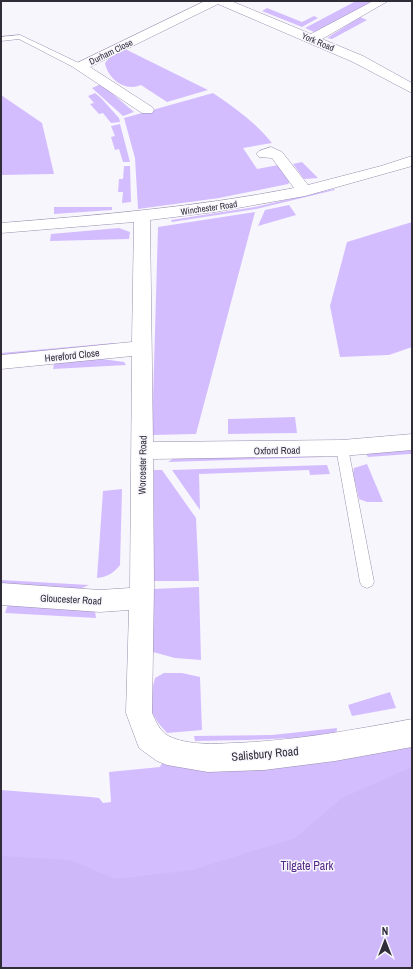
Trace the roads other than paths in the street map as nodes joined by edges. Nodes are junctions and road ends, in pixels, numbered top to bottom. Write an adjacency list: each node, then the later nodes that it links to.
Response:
1 (214, 1): 6 (street, Durham Close)
2 (221, 1): 5 (street, York Road)
3 (382, 1): 5 (street)
4 (1, 39): 6 (lane)
5 (312, 39): 7 (street, York Road)
6 (80, 68): 8 (street, Durham Close)
7 (412, 89)
8 (147, 110)
9 (264, 154): 11 (street)
10 (412, 161): 11 (street, Winchester Road)
11 (306, 191): 12 (street, Winchester Road)
12 (142, 217): 13 (street, Winchester Road); 14 (street, Worcester Road)
13 (1, 228)
14 (143, 348): 15 (street, Hereford Close); 18 (street, Worcester Road)
15 (1, 362)
16 (412, 442): 17 (street, Oxford Road)
17 (342, 448): 18 (street, Oxford Road); 19 (lane)
18 (141, 451): 21 (street, Worcester Road)
19 (366, 582)
20 (1, 594): 21 (street, Gloucester Road)
21 (141, 598): 22 (street, Worcester Road)
22 (138, 713): 23 (street, Salisbury Road)
23 (412, 733)

